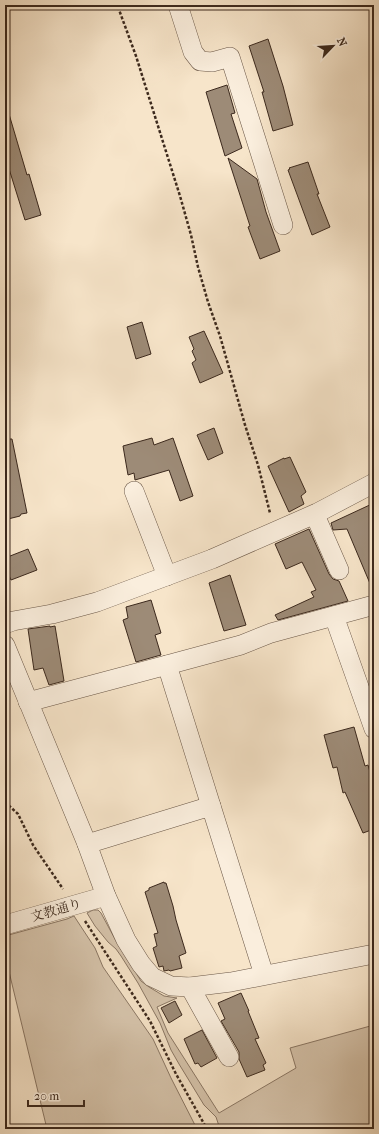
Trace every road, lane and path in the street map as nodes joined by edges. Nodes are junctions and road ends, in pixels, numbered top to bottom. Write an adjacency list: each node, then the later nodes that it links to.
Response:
1 (178, 5): 3 (street)
2 (118, 7): 7 (path)
3 (283, 225)
4 (374, 483): 6 (street)
5 (134, 490): 9 (street)
6 (315, 514): 7 (street); 8 (street)
7 (274, 532): 9 (street)
8 (339, 570)
9 (167, 576): 12 (street)
10 (374, 605): 11 (street)
11 (334, 616): 14 (street); 16 (street)
12 (5, 624)
13 (5, 645): 15 (street)
14 (167, 666): 15 (street); 18 (street)
15 (28, 702): 19 (street)
16 (374, 729)
17 (5, 802): 21 (path)
18 (211, 806): 19 (street); 24 (street)
19 (87, 844): 20 (street)
20 (106, 896): 21 (street, 文教通り); 25 (street)
21 (74, 905): 22 (street, 文教通り); 27 (path)
22 (5, 925)
23 (374, 954): 24 (street)
24 (264, 975): 25 (street)
25 (190, 987): 26 (street)
26 (229, 1057)
27 (207, 1129)

